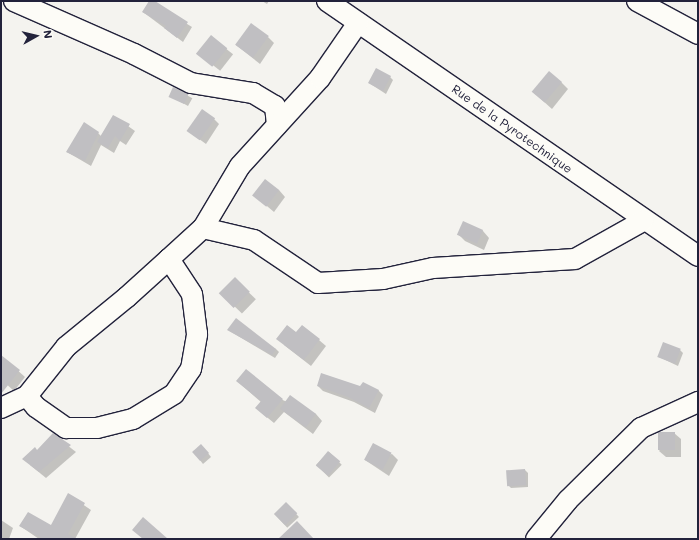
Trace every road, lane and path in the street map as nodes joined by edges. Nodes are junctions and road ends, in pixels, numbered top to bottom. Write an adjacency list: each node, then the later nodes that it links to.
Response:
1 (14, 1): 6 (street)
2 (326, 1): 4 (street, Rue de la Pyrotechnique)
3 (637, 1): 5 (street)
4 (358, 23): 6 (street); 7 (street, Rue de la Pyrotechnique)
5 (698, 34)
6 (277, 125): 8 (street)
7 (643, 221): 8 (street); 9 (street, Rue de la Pyrotechnique)
8 (203, 228): 10 (street)
9 (698, 256)
10 (169, 259): 11 (street); 11 (street)
11 (27, 396): 13 (street)
12 (698, 402): 14 (street)
13 (1, 408)
14 (536, 539)

